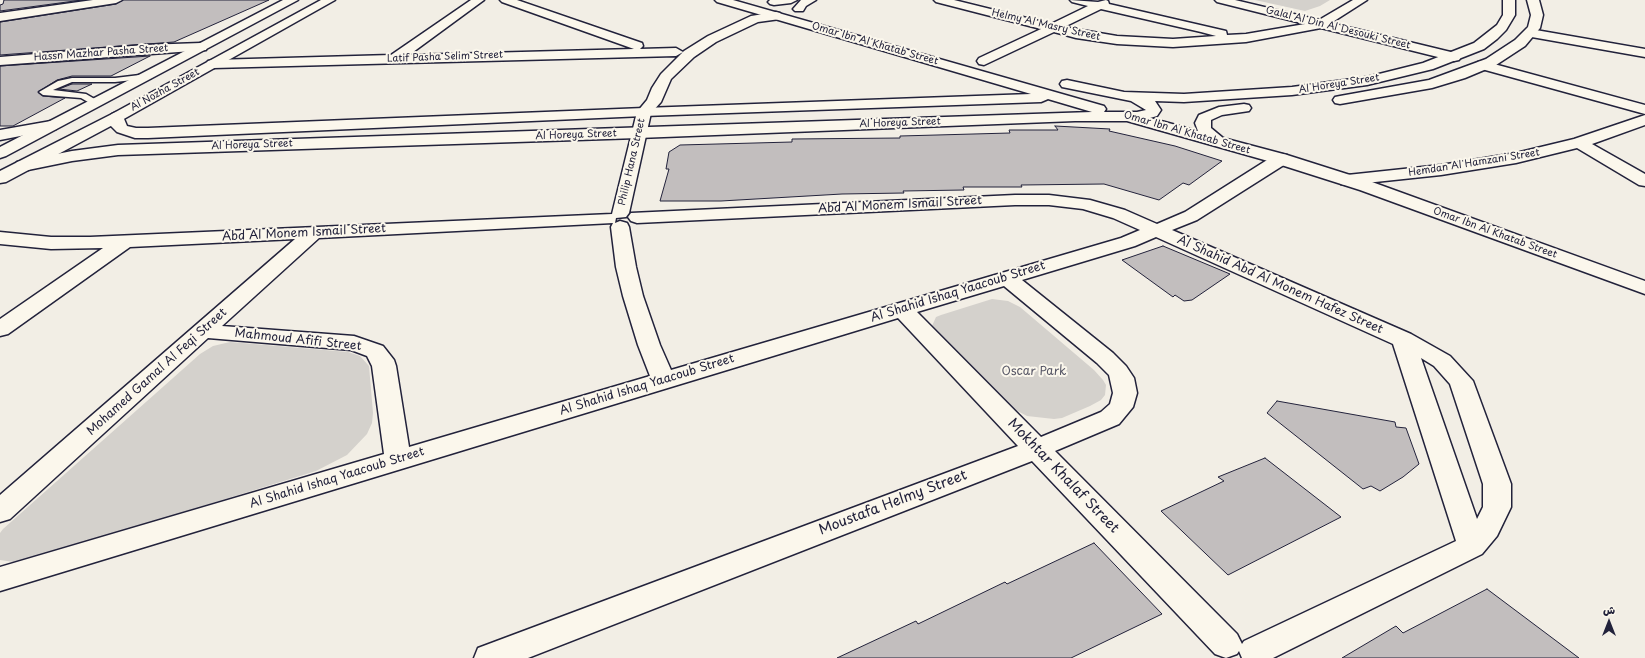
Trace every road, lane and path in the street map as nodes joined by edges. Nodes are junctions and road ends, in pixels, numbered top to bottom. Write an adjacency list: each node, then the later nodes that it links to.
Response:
1 (116, 0): 20 (street)
2 (292, 0): 27 (street, Al Nozha Street)
3 (329, 0): 37 (street, Al Nozha Street)
4 (478, 0): 34 (street)
5 (506, 0): 26 (street)
6 (721, 0): 17 (street, Omar Ibn Al Khatab Street)
7 (810, 0): 16 (street)
8 (940, 0): 23 (street, Helmy Al Masry Street)
9 (1076, 0): 15 (street)
10 (1221, 0): 21 (street, Galal Al Din Al Desouki Street)
11 (1232, 0): 21 (street, Galal Al Din Al Desouki Street)
12 (1361, 0): 22 (street, Helmy Al Masry Street)
13 (1509, 0): 32 (street, Al Horeya Street)
14 (1532, 0): 24 (street, Al Horeya Street)
15 (1105, 3): 23 (street); 25 (street)
16 (795, 4): 17 (street, Omar Ibn Al Khatab Street); 19 (street, Omar Ibn Al Khatab Street)
17 (768, 7): 29 (street); 31 (street, Philip Hana Street); 46 (street, Omar Ibn Al Khatab Street)
18 (1318, 11): 21 (street)
19 (814, 13)
20 (0, 17)
21 (1304, 18): 22 (street, Galal Al Din Al Desouki Street)
22 (1323, 22): 25 (street, Helmy Al Masry Street); 32 (street, Galal Al Din Al Desouki Street)
23 (1052, 28): 25 (street, Helmy Al Masry Street); 36 (street)
24 (1530, 33): 30 (street); 38 (street, Al Horeya Street)
25 (1231, 39)
26 (631, 45): 28 (street); 29 (street)
27 (201, 47): 35 (street, Hassn Mazhar Pasha Street); 40 (street, Al Nozha Street)
28 (614, 52): 29 (street, Latif Pasha Selim Street); 34 (street, Latif Pasha Selim Street)
29 (676, 52): 31 (street); 41 (street)
30 (1645, 53)
31 (689, 54): 52 (street, Philip Hana Street)
32 (1458, 56): 47 (street, Al Horeya Street)
33 (969, 57): 36 (street)
34 (395, 59): 37 (street, Latif Pasha Selim Street)
35 (0, 61)
36 (984, 61): 39 (street)
37 (213, 64): 54 (street, Al Nozha Street)
38 (1487, 64): 48 (street, Al Horeya Street); 51 (street); 53 (street)
39 (999, 65)
40 (148, 76): 42 (lane); 49 (street, Al Nozha Street)
41 (651, 76)
42 (93, 80): 44 (lane); 44 (lane)
43 (1052, 80): 45 (street, Omar Ibn Al Khatab Street)
44 (64, 94): 49 (lane)
45 (1135, 97): 47 (street, Al Horeya Street); 55 (street)
46 (1061, 98): 52 (street, Al Horeya Street); 55 (street, Omar Ibn Al Khatab Street)
47 (1196, 98): 56 (street)
48 (1329, 101)
49 (95, 103): 58 (street, Al Nozha Street)
50 (1307, 103): 56 (street, Al Horeya Street)
51 (1645, 103)
52 (642, 106): 59 (street, Al Horeya Street); 60 (street, Philip Hana Street)
53 (1645, 110)
54 (117, 117): 59 (street, Al Horeya Street); 67 (street, Al Nozha Street)
55 (1130, 117): 60 (street, Al Horeya Street); 62 (street, Omar Ibn Al Khatab Street)
56 (1204, 118): 62 (street)
57 (1645, 120): 63 (street, Hemdan Al Hamzani Street)
58 (51, 126): 61 (street); 65 (street, Al Nozha Street)
59 (168, 133): 64 (street)
60 (638, 133): 64 (street, Al Horeya Street); 71 (street, Philip Hana Street)
61 (0, 135)
62 (1217, 142): 66 (street, Omar Ibn Al Khatab Street)
63 (1579, 143): 69 (street, Hemdan Al Hamzani Street); 70 (street)
64 (148, 149): 67 (street, Al Horeya Street)
65 (0, 153)
66 (1281, 159): 69 (street, Omar Ibn Al Khatab Street); 72 (street, Al Shahid Ishaq Yaacoub Street)
67 (23, 166): 68 (street, Al Nozha Street)
68 (0, 178)
69 (1347, 180): 77 (street, Omar Ibn Al Khatab Street)
70 (1645, 181)
71 (621, 219): 72 (street, Abd Al Monem Ismail Street); 73 (street, Abd Al Monem Ismail Street); 82 (street, Philip Hana Street)
72 (1158, 231): 76 (street, Al Shahid Ishaq Yaacoub Street); 81 (street, Al Shahid Abd Al Monem Hafez Street)
73 (313, 233): 75 (street, Abd Al Monem Ismail Street); 80 (street, Mohamed Gamal Al Feqi Street)
74 (0, 238): 75 (street, Abd Al Monem Ismail Street)
75 (126, 241): 79 (street)
76 (1007, 278): 78 (street, Al Shahid Ishaq Yaacoub Street); 83 (street, Moustafa Helmy Street)
77 (1645, 288)
78 (901, 309): 82 (street, Al Shahid Ishaq Yaacoub Street); 83 (street, Mokhtar Khalaf Street)
79 (0, 329)
80 (202, 331): 84 (street, Mahmoud Afifi Street); 85 (street, Mohamed Gamal Al Feqi Street)
81 (1403, 339): 86 (street); 86 (street, Al Shahid Abd Al Monem Hafez Street)
82 (664, 380): 84 (street, Al Shahid Ishaq Yaacoub Street)
83 (1036, 448): 88 (street, Mokhtar Khalaf Street); 89 (street, Moustafa Helmy Street)
84 (398, 460): 87 (street, Al Shahid Ishaq Yaacoub Street)
85 (0, 511)
86 (1472, 546): 88 (street, Al Shahid Abd Al Monem Hafez Street)
87 (0, 579)
88 (1240, 652)
89 (490, 658)

